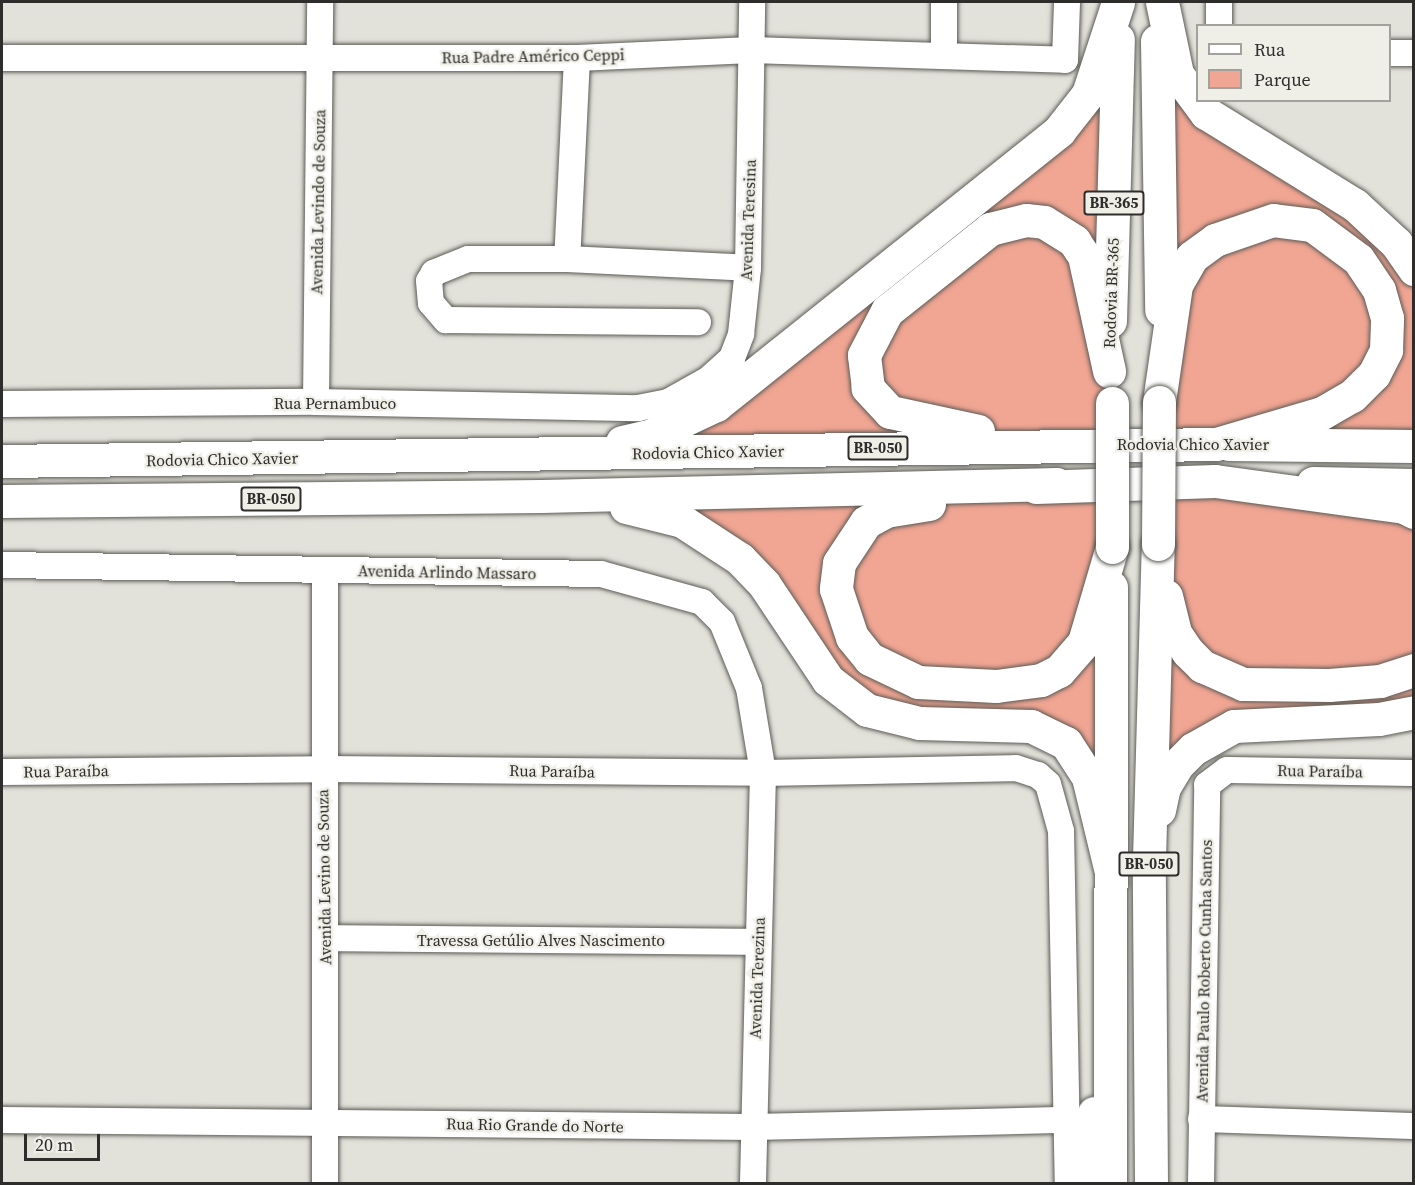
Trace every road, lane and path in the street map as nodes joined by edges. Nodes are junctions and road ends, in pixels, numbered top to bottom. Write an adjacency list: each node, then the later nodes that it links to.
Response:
1 (320, 2): 14 (street, Avenida Levindo de Souza)
2 (752, 2): 10 (street, Avenida Teresina)
3 (944, 2): 13 (street)
4 (1066, 2): 13 (street, Rua Padre Américo Ceppi)
5 (1119, 2): 24 (main road, Rodovia BR-365 / BR-365); 32 (main road)
6 (1157, 2): 23 (main road, BR-365)
7 (1162, 2): 17 (main road)
8 (1219, 2): 9 (street)
9 (1219, 24)
10 (751, 50): 13 (street, Rua Padre Américo Ceppi); 16 (street, Rua Padre Américo Ceppi); 20 (street, Avenida Teresina)
11 (1391, 53): 12 (street)
12 (1413, 53)
13 (944, 56)
14 (320, 57): 15 (street, Rua Padre Américo Ceppi); 16 (street, Rua Padre Américo Ceppi); 25 (street, Avenida Levindo de Souza)
15 (2, 58)
16 (577, 58): 19 (street)
17 (1196, 100)
18 (1198, 102): 21 (main road)
19 (567, 259): 20 (street); 22 (street)
20 (748, 268): 26 (street, Avenida Teresina)
21 (1413, 269)
22 (698, 322)
23 (1161, 366): 30 (main road); 42 (main road, BR-050, bridge)
24 (1109, 371): 28 (main road, Rodovia BR-365 / BR-365); 29 (main road)
25 (316, 402): 26 (street, Rua Pernambuco); 27 (street, Rua Pernambuco)
26 (668, 402)
27 (2, 404)
28 (1113, 404): 43 (main road, BR-050, bridge)
29 (1057, 443): 30 (main road, Rodovia Chico Xavier / BR-050); 32 (main road, Rodovia Chico Xavier / BR-050)
30 (1216, 444): 31 (main road, Rodovia Chico Xavier / BR-050)
31 (1413, 446)
32 (540, 456): 33 (main road, Rodovia Chico Xavier / BR-050)
33 (2, 461)
34 (1215, 482): 35 (main road); 36 (main road); 40 (main road)
35 (1057, 484): 37 (main road); 43 (main road)
36 (1413, 485)
37 (541, 496): 38 (main road, BR-050); 54 (main road)
38 (139, 500): 39 (main road, BR-050); 41 (main road)
39 (2, 501)
40 (1413, 512)
41 (2, 522)
42 (1158, 544): 46 (main road); 53 (main road, BR-050)
43 (1112, 547): 54 (main road, BR-050)
44 (2, 565): 45 (street, Avenida Arlindo Massaro)
45 (326, 570): 48 (street, Avenida Levino de Souza); 52 (street, Avenida Arlindo Massaro)
46 (1413, 670)
47 (1413, 712): 53 (main road)
48 (323, 769): 50 (street, Rua Paraíba); 52 (street, Rua Paraíba); 55 (street, Avenida Levino de Souza)
49 (1227, 770): 51 (street, Rua Paraíba); 58 (street, Avenida Paulo Roberto Cunha Santos)
50 (2, 772)
51 (1413, 773)
52 (763, 774): 56 (street, Avenida Terezina); 60 (street, Rua Paraíba)
53 (1149, 859): 61 (main road, BR-050)
54 (1110, 868): 57 (main road, BR-050)
55 (325, 938): 56 (street, Travessa Getúlio Alves Nascimento); 62 (street, Avenida Levino de Souza)
56 (758, 942): 64 (street, Avenida Terezina)
57 (1110, 1019): 68 (main road); 69 (main road, BR-050)
58 (1201, 1119): 63 (street); 72 (street, Avenida Paulo Roberto Cunha Santos)
59 (2, 1120): 62 (street, Rua Rio Grande do Norte)
60 (1068, 1120): 64 (street, Rua Rio Grande do Norte); 67 (street, Rua Paraíba)
61 (1151, 1122): 70 (main road, BR-050); 71 (main road)
62 (326, 1123): 64 (street, Rua Rio Grande do Norte); 65 (street, Avenida Levino de Souza)
63 (1413, 1126)
64 (753, 1127): 66 (street, Avenida Terezina)
65 (325, 1184)
66 (753, 1184)
67 (1068, 1184)
68 (1082, 1184)
69 (1110, 1184)
70 (1151, 1184)
71 (1158, 1184)
72 (1201, 1184)

